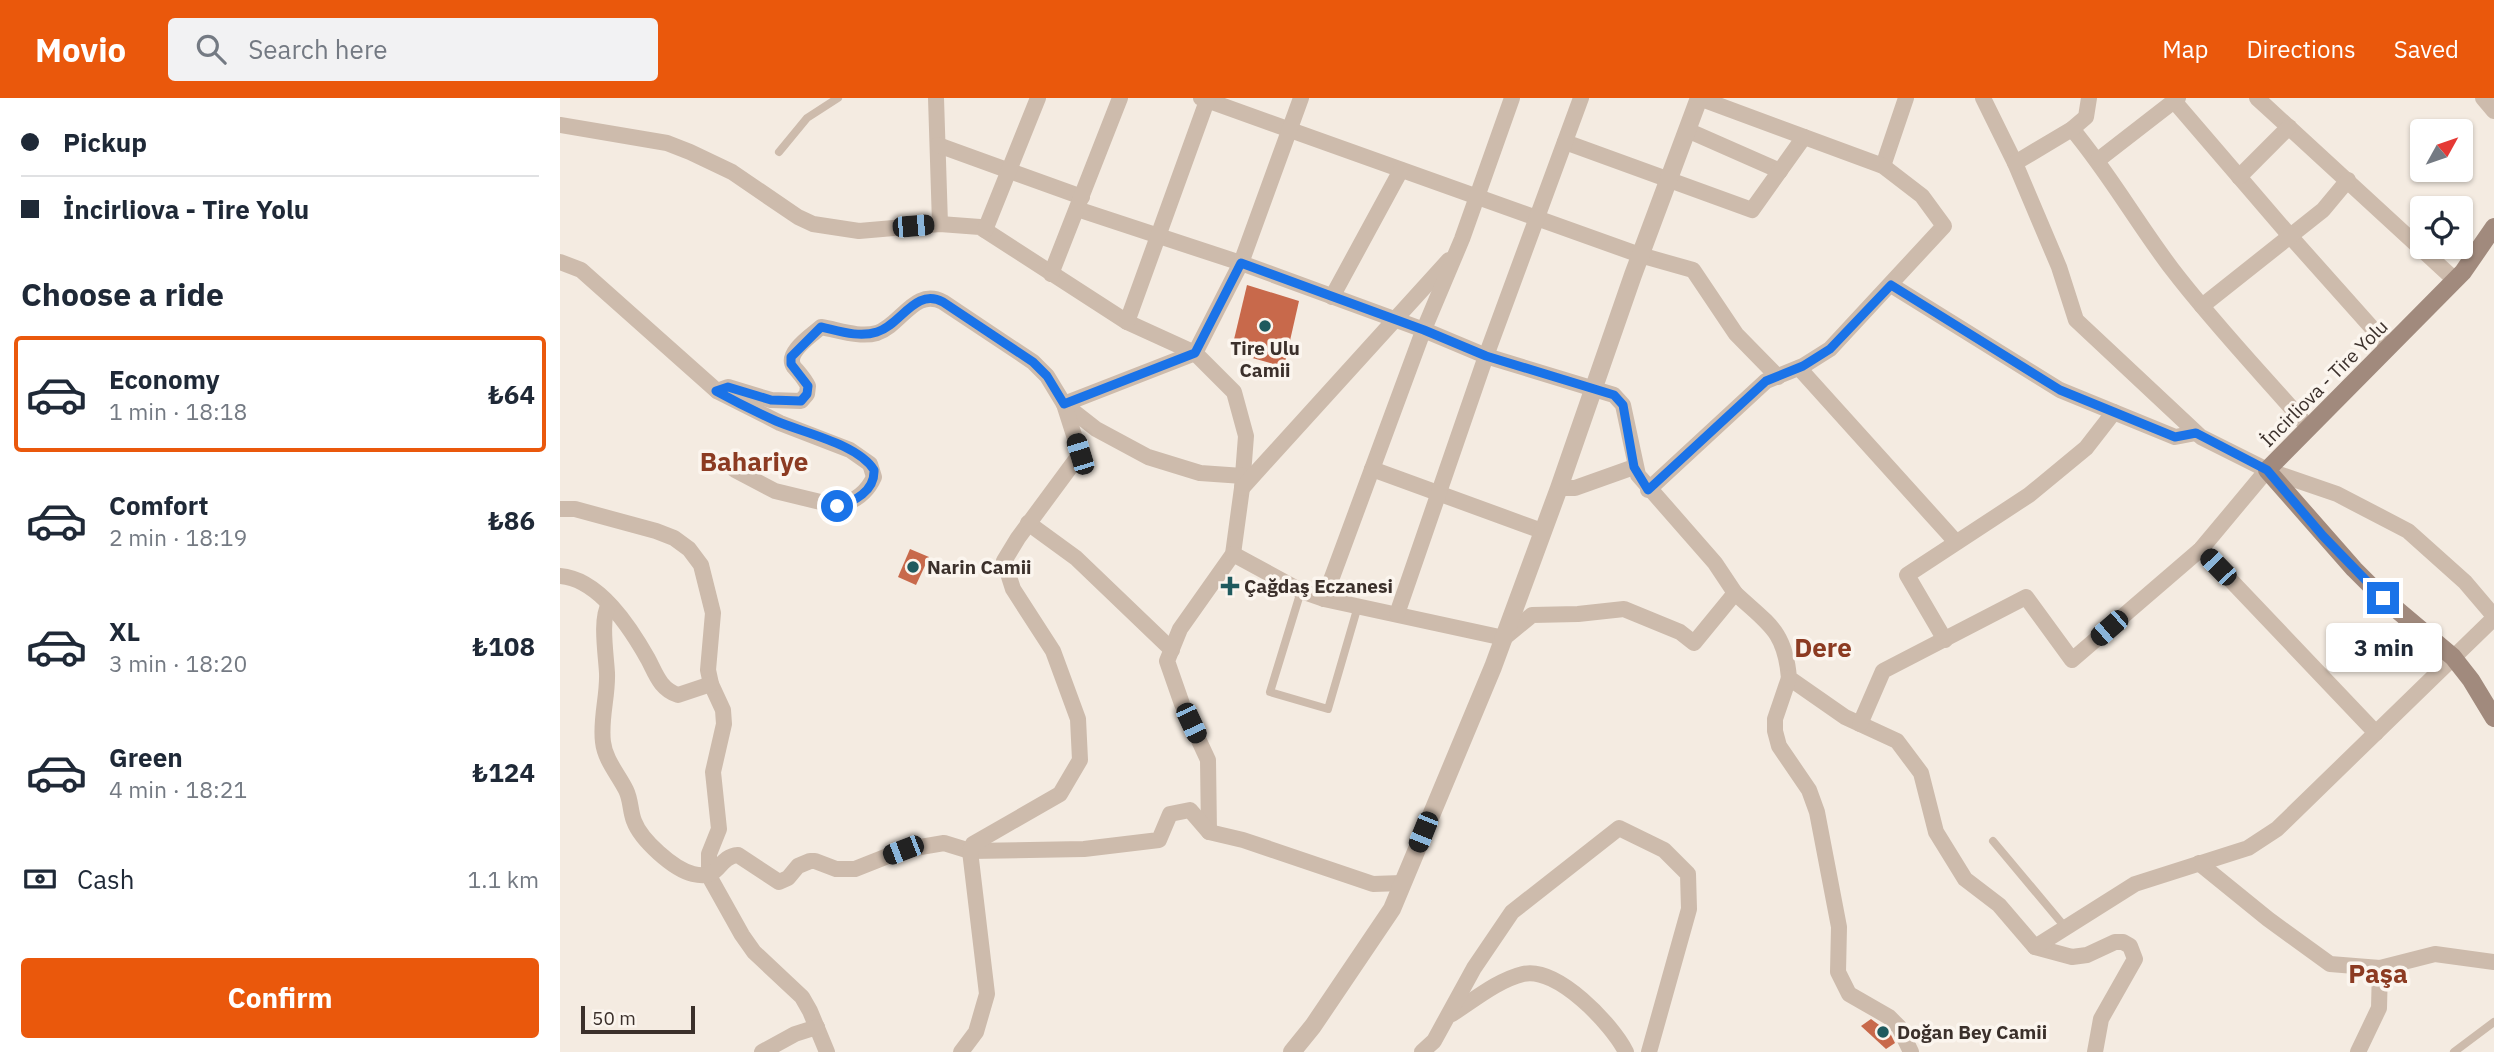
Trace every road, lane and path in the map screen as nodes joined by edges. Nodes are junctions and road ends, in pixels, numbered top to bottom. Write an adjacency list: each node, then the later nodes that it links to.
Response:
1 (838, 98): 25 (lane)
2 (936, 98): 24 (street)
3 (1038, 98): 30 (street)
4 (1120, 98): 36 (street)
5 (1301, 98): 21 (street)
6 (1512, 98): 35 (street)
7 (1581, 98): 23 (street)
8 (1699, 98): 20 (street); 22 (street)
9 (1983, 98): 27 (street)
10 (2089, 98): 19 (street)
11 (2257, 98): 18 (street)
12 (2483, 98): 16 (street)
13 (1205, 99): 21 (street); 41 (street)
14 (1904, 99): 28 (street)
15 (2176, 99): 26 (street); 32 (street)
16 (2494, 111)
17 (560, 125): 38 (street)
18 (2289, 127): 32 (street); 34 (street)
19 (2072, 129): 26 (street); 27 (street)
20 (1687, 130): 31 (street); 33 (street)
21 (1289, 131): 29 (street); 46 (street)
22 (1804, 137): 28 (street); 31 (street)
23 (1565, 142): 33 (street); 37 (street)
24 (938, 145): 30 (street); 38 (street)
25 (779, 152)
26 (2098, 160): 51 (street)
27 (2015, 163): 65 (street)
28 (1882, 166): 49 (street)
29 (1401, 170): 35 (street); 50 (street)
30 (1010, 171): 36 (street); 40 (street)
31 (1780, 171): 33 (street)
32 (2239, 177): 42 (street)
33 (1668, 179): 44 (street)
34 (2348, 180): 42 (street); 48 (street)
35 (1477, 196): 37 (street); 43 (street)
36 (1079, 203): 41 (street); 47 (street)
37 (1536, 218): 44 (street); 57 (street)
38 (940, 224): 40 (street)
39 (2494, 227): 48 (main road, İncirliova - Tire Yolu)
40 (985, 230): 47 (street)
41 (1158, 236): 46 (street); 53 (street)
42 (2290, 236): 51 (street); 55 (street)
43 (1457, 251): 52 (street); 54 (street)
44 (1640, 255): 59 (street); 60 (street)
45 (560, 262): 61 (street)
46 (1241, 263): 50 (street); 56 (street)
47 (1052, 274): 53 (street)
48 (2455, 281): 55 (main road, İncirliova - Tire Yolu)
49 (1891, 285): 58 (street); 63 (street)
50 (1332, 297): 52 (street)
51 (2202, 306): 64 (street)
52 (1395, 320): 54 (street); 70 (street)
53 (1127, 322): 56 (street)
54 (1424, 330): 57 (street); 67 (street)
55 (2389, 347): 64 (main road, İncirliova - Tire Yolu)
56 (1195, 353): 62 (street); 70 (street)
57 (1486, 356): 60 (street); 73 (street)
58 (1799, 368): 59 (street); 77 (street)
59 (1777, 377): 72 (street)
60 (1593, 389): 66 (street); 71 (street)
61 (716, 391): 62 (street); 68 (street)
62 (1064, 404): 70 (street); 75 (street)
63 (2114, 412): 65 (street); 77 (street)
64 (2309, 428): 69 (main road, İncirliova - Tire Yolu)
65 (2196, 433): 69 (street)
66 (1634, 467): 71 (street); 72 (street)
67 (1372, 469): 73 (street); 83 (street)
68 (735, 470)
69 (2267, 470): 78 (street); 87 (street); 91 (main road, İncirliova - Tire Yolu)
70 (1242, 482): 79 (street)
71 (1559, 488): 76 (street)
72 (1648, 490): 82 (street)
73 (1438, 492): 76 (street); 86 (street)
74 (560, 509): 93 (street)
75 (1028, 523): 90 (street); 99 (street)
76 (1542, 531): 88 (street)
77 (1956, 542): 89 (street)
78 (2200, 549): 89 (street); 96 (street)
79 (1233, 554): 81 (street); 90 (street)
80 (560, 576): 84 (street)
81 (1301, 591): 83 (street); 85 (lane)
82 (1734, 593): 88 (street); 92 (street)
83 (1324, 599): 85 (street)
84 (609, 604): 93 (street); 101 (street)
85 (1359, 606): 86 (street)
86 (1397, 614): 88 (street)
87 (2494, 617): 91 (street)
88 (1504, 638): 102 (street)
89 (1945, 640): 95 (street)
90 (1172, 650): 97 (street)
91 (2453, 657): 94 (main road, İncirliova - Tire Yolu); 96 (street)
92 (1789, 678): 95 (street); 117 (street)
93 (711, 684): 101 (street)
94 (2494, 718)
95 (1860, 724): 104 (street)
96 (2376, 733): 100 (street)
97 (1209, 832): 99 (street); 102 (street)
98 (1993, 841): 103 (lane)
99 (970, 851): 101 (street); 112 (street)
100 (2199, 863): 103 (street); 106 (street)
101 (709, 876): 109 (street)
102 (1402, 883): 113 (street)
103 (2065, 927): 104 (street)
104 (2035, 947): 118 (street)
105 (2494, 962): 106 (street)
106 (2380, 968): 119 (street)
107 (1450, 1015): 114 (street); 115 (street); 116 (street)
108 (2494, 1022): 120 (lane)
109 (817, 1027): 110 (street); 111 (street)
110 (762, 1052)
111 (827, 1052)
112 (961, 1052)
113 (1292, 1052)
114 (1422, 1052)
115 (1626, 1052)
116 (1649, 1052)
117 (1911, 1052)
118 (2095, 1052)
119 (2358, 1052)
120 (2454, 1052)

